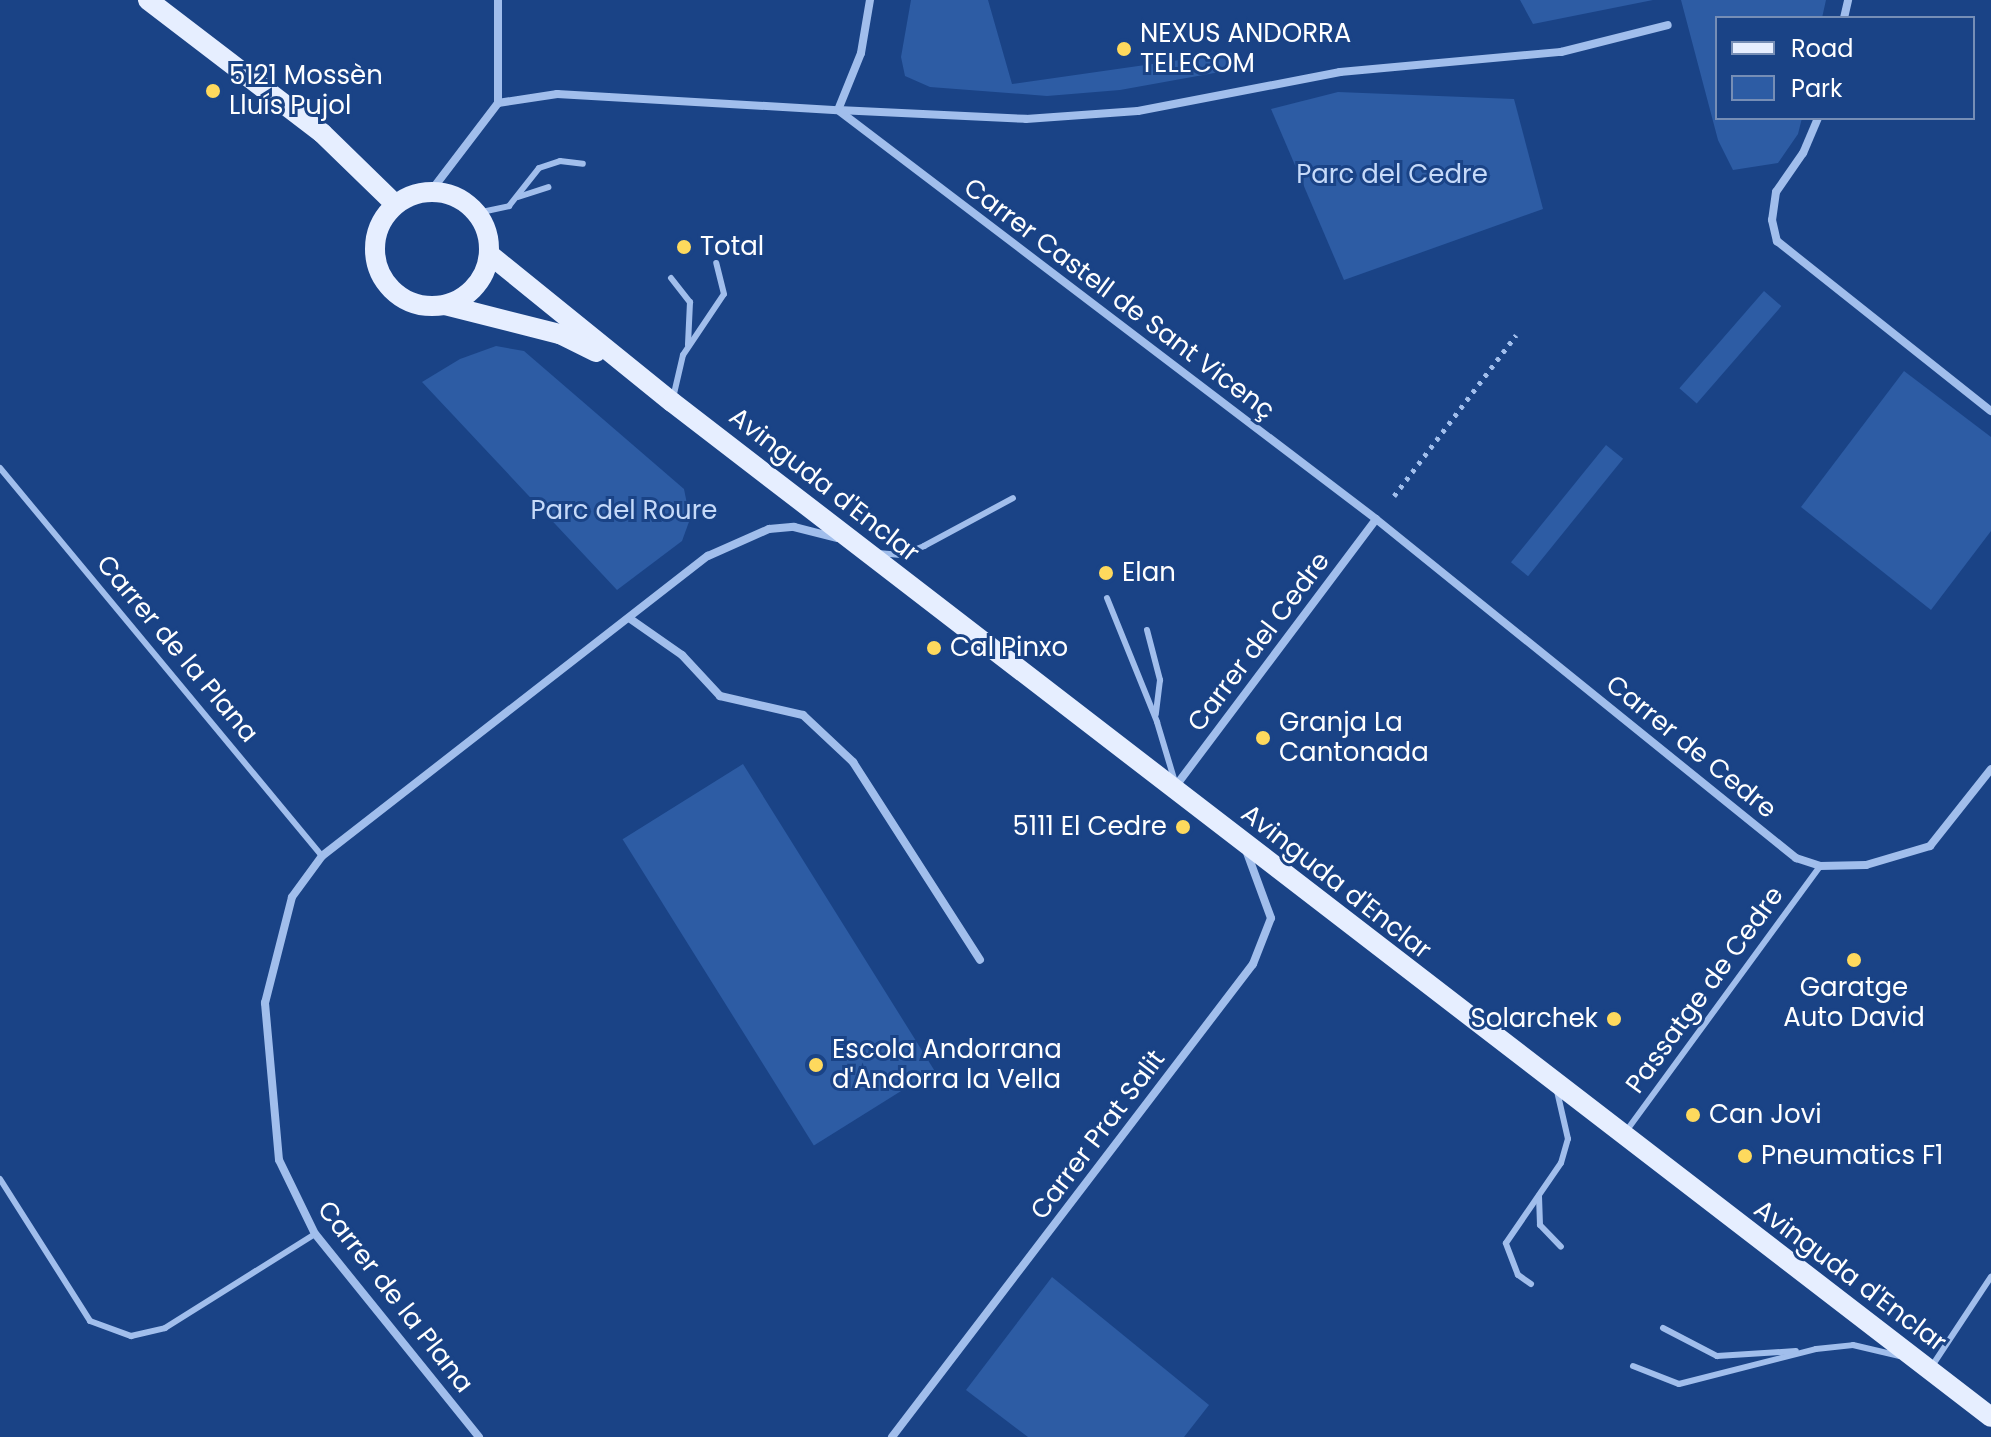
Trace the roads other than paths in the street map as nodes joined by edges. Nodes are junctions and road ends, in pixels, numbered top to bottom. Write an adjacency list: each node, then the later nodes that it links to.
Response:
1 (148, 0): 12 (main road)
2 (498, 0): 5 (street)
3 (870, 0): 6 (street)
4 (1668, 25): 6 (street)
5 (498, 103): 6 (street); 10 (street)
6 (838, 110): 24 (street, Carrer Castell de Sant Vicenç)
7 (1817, 120): 21 (street)
8 (583, 164): 11 (lane)
9 (548, 187): 11 (lane)
10 (431, 191): 12 (main road); 13 (main road)
11 (515, 198): 13 (lane)
12 (395, 204): 17 (main road)
13 (477, 213): 14 (main road)
14 (489, 254): 17 (main road); 19 (main road, Avinguda d'Enclar)
15 (716, 263): 18 (lane)
16 (671, 278): 18 (lane)
17 (445, 305): 19 (main road, Avinguda d'Enclar)
18 (687, 348): 20 (lane)
19 (651, 385): 20 (main road, Avinguda d'Enclar)
20 (672, 402): 25 (main road, Avinguda d'Enclar)
21 (1991, 411)
22 (0, 468): 33 (lane, Carrer de la Plana)
23 (1013, 498): 25 (lane)
24 (1376, 519): 31 (street, Carrer del Cedre); 34 (street, Carrer de Cedre)
25 (864, 549): 27 (street, Carrer de la Plana); 31 (main road, Avinguda d'Enclar)
26 (1107, 598): 29 (lane)
27 (629, 618): 33 (street, Carrer de la Plana); 35 (street)
28 (1147, 630): 29 (lane)
29 (1157, 722): 31 (lane)
30 (1991, 769): 34 (street, Carrer de Cedre)
31 (1175, 787): 32 (main road, Avinguda d'Enclar)
32 (1240, 839): 36 (main road, Avinguda d'Enclar); 50 (street, Carrer Prat Salit)
33 (322, 856): 40 (street, Carrer de la Plana)
34 (1820, 866): 37 (lane, Passatge de Cedre)
35 (980, 960)
36 (1555, 1084): 37 (main road, Avinguda d'Enclar); 39 (lane)
37 (1622, 1137): 46 (main road, Avinguda d'Enclar)
38 (0, 1179): 40 (lane)
39 (1540, 1193): 41 (lane); 43 (lane)
40 (315, 1234): 49 (street, Carrer de la Plana)
41 (1561, 1247)
42 (1991, 1277): 46 (lane)
43 (1531, 1284)
44 (1663, 1328): 45 (lane)
45 (1816, 1349): 46 (lane); 47 (lane)
46 (1923, 1364): 48 (main road, Avinguda d'Enclar)
47 (1633, 1366)
48 (1991, 1417)
49 (479, 1437)
50 (892, 1437)

